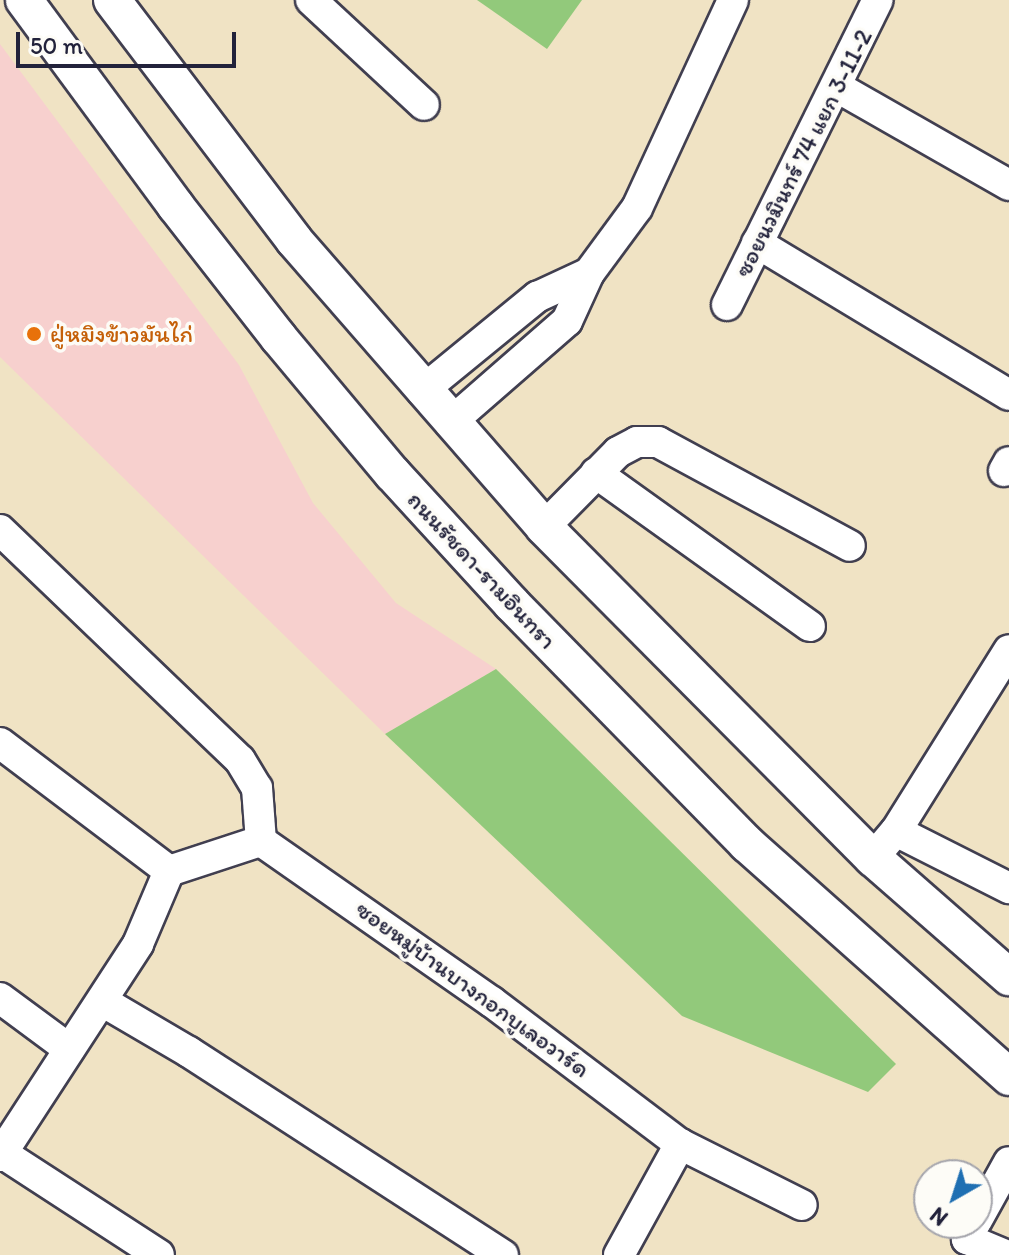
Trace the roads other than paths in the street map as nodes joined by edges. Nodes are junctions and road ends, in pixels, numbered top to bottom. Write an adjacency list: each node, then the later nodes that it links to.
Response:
1 (24, 0): 32 (main road, ถนนรัชดา-รามอินทรา)
2 (112, 0): 12 (main road)
3 (311, 0): 7 (street)
4 (733, 0): 10 (street)
5 (878, 0): 6 (street, ซอยนวมินทร์ 74 แยก 3-11-2)
6 (837, 87): 8 (street); 9 (street, ซอยนวมินทร์ 74 แยก 3-11-2)
7 (424, 105)
8 (1009, 185)
9 (757, 243): 11 (street, ซอยนวมินทร์ 74 แยก 3-11-2); 13 (street)
10 (589, 273): 12 (street); 14 (street)
11 (727, 305)
12 (422, 391): 14 (main road)
13 (1009, 395)
14 (450, 423): 16 (main road)
15 (596, 473): 16 (street); 18 (street); 19 (street)
16 (544, 527): 25 (main road)
17 (0, 530): 24 (street)
18 (850, 546)
19 (810, 626)
20 (1009, 650): 21 (street)
21 (999, 689): 23 (street)
22 (0, 743): 26 (street)
23 (896, 831): 25 (street); 27 (street)
24 (261, 841): 26 (street); 33 (street, ซอยหมู่บ้านบางกอกบูเลอวาร์ด)
25 (873, 858): 28 (main road)
26 (169, 871): 30 (street)
27 (1009, 888)
28 (1009, 977)
29 (0, 998): 31 (street)
30 (102, 1001): 31 (street); 40 (street)
31 (69, 1049): 34 (street)
32 (1009, 1077)
33 (680, 1144): 37 (street, ซอยหมู่บ้านบางกอกบูเลอวาร์ด); 41 (street)
34 (1, 1155): 39 (street)
35 (1009, 1162): 36 (street)
36 (993, 1192)
37 (802, 1205)
38 (978, 1239): 42 (street)
39 (159, 1255)
40 (503, 1255)
41 (619, 1255)
42 (1005, 1255)

